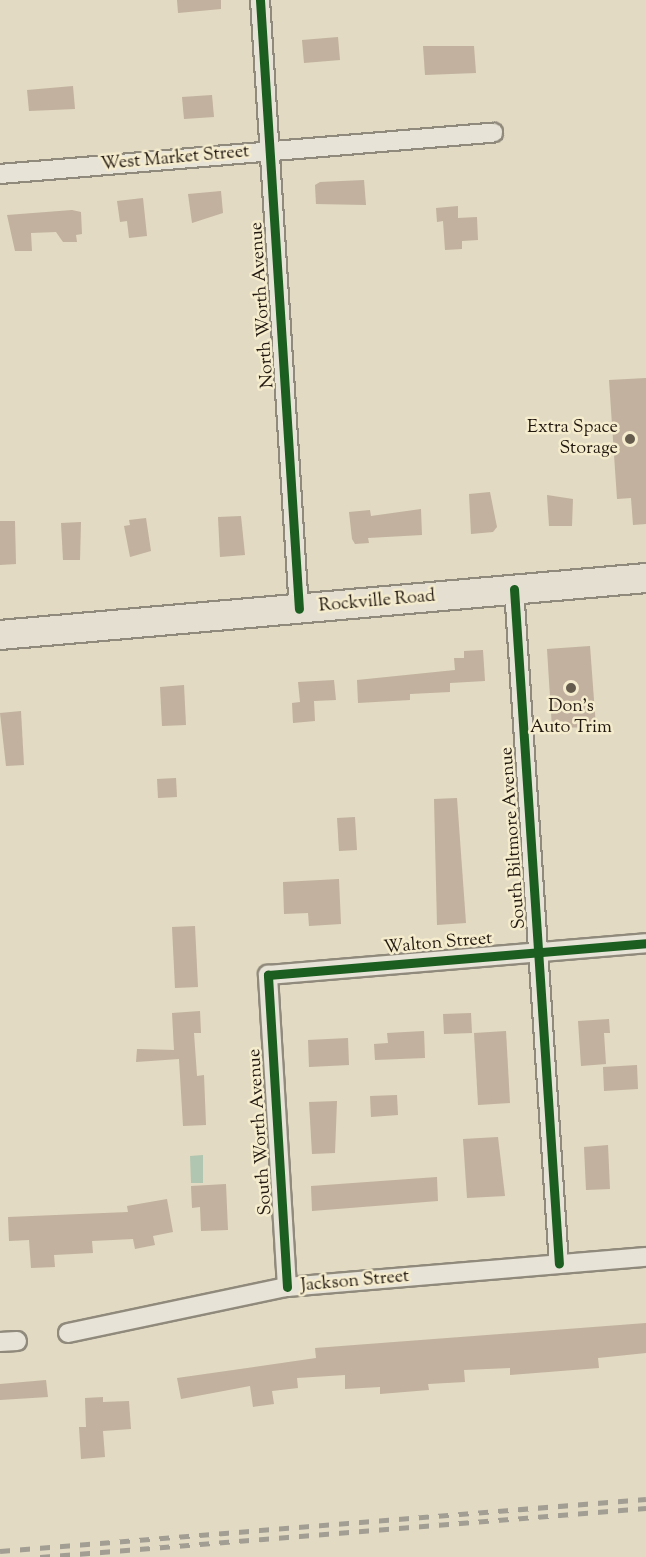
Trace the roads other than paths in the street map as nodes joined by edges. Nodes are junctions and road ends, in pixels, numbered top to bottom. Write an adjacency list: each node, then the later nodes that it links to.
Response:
1 (260, 0): 3 (street, North Worth Avenue)
2 (493, 133): 3 (street, West Market Street)
3 (269, 150): 4 (street, West Market Street); 7 (street, North Worth Avenue)
4 (0, 174)
5 (646, 578): 6 (main road, Rockville Road)
6 (514, 589): 7 (main road, Rockville Road); 10 (street, South Biltmore Avenue)
7 (298, 609): 8 (main road, Rockville Road)
8 (0, 635)
9 (646, 943): 10 (street, Walton Street)
10 (538, 952): 11 (street, Walton Street); 13 (street, South Biltmore Avenue)
11 (268, 975): 14 (street, South Worth Avenue)
12 (646, 1257): 13 (street, Jackson Street)
13 (559, 1264): 14 (street, Jackson Street)
14 (287, 1287): 15 (street, Jackson Street)
15 (68, 1333)

